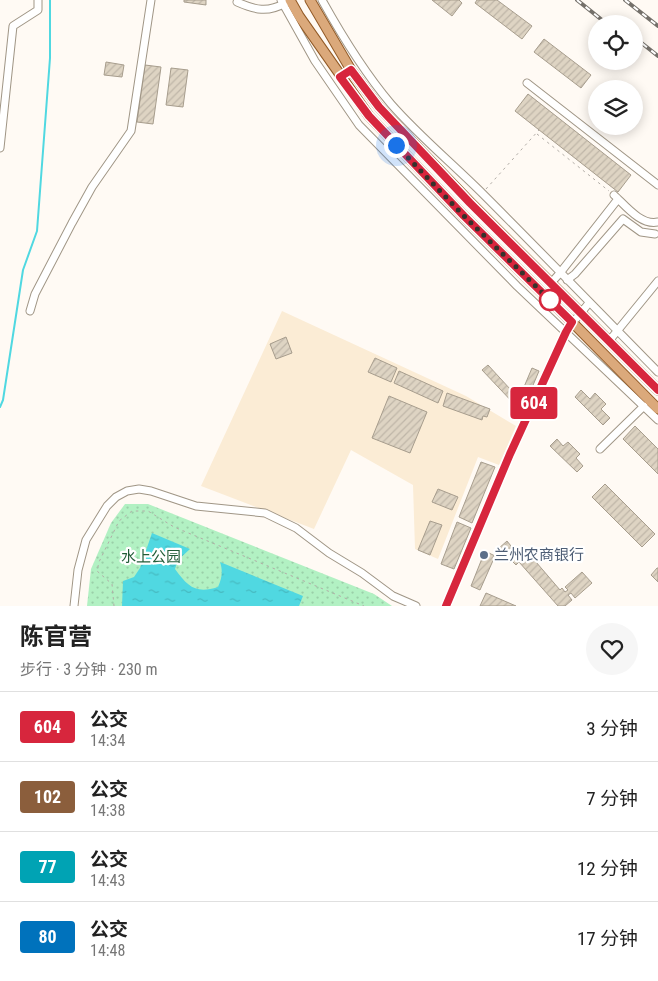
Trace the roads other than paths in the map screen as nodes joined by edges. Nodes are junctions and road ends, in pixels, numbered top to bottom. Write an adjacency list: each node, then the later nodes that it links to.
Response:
1 (38, 0): 10 (street)
2 (151, 0): 19 (street)
3 (310, 0): 7 (main road)
4 (322, 0): 14 (street)
5 (286, 1): 6 (street); 8 (main road); 22 (street)
6 (238, 2)
7 (351, 70): 8 (street); 17 (main road)
8 (340, 77): 21 (main road)
9 (527, 83): 11 (street)
10 (0, 148)
11 (658, 185)
12 (658, 222): 14 (street)
13 (655, 234): 15 (street)
14 (560, 274): 15 (street); 17 (street)
15 (567, 280): 18 (street)
16 (658, 281): 23 (street)
17 (551, 283): 20 (main road)
18 (590, 303): 20 (street); 23 (street)
19 (30, 311)
20 (581, 312): 21 (street); 24 (main road)
21 (572, 322): 22 (street); 28 (main road)
22 (566, 332): 27 (street); 33 (street)
23 (618, 332): 24 (street); 25 (street)
24 (609, 341): 26 (main road)
25 (658, 372)
26 (658, 390)
27 (644, 406): 29 (street); 30 (street)
28 (658, 409)
29 (658, 420)
30 (600, 449)
31 (74, 606): 32 (street)
32 (416, 606)
33 (446, 606)

